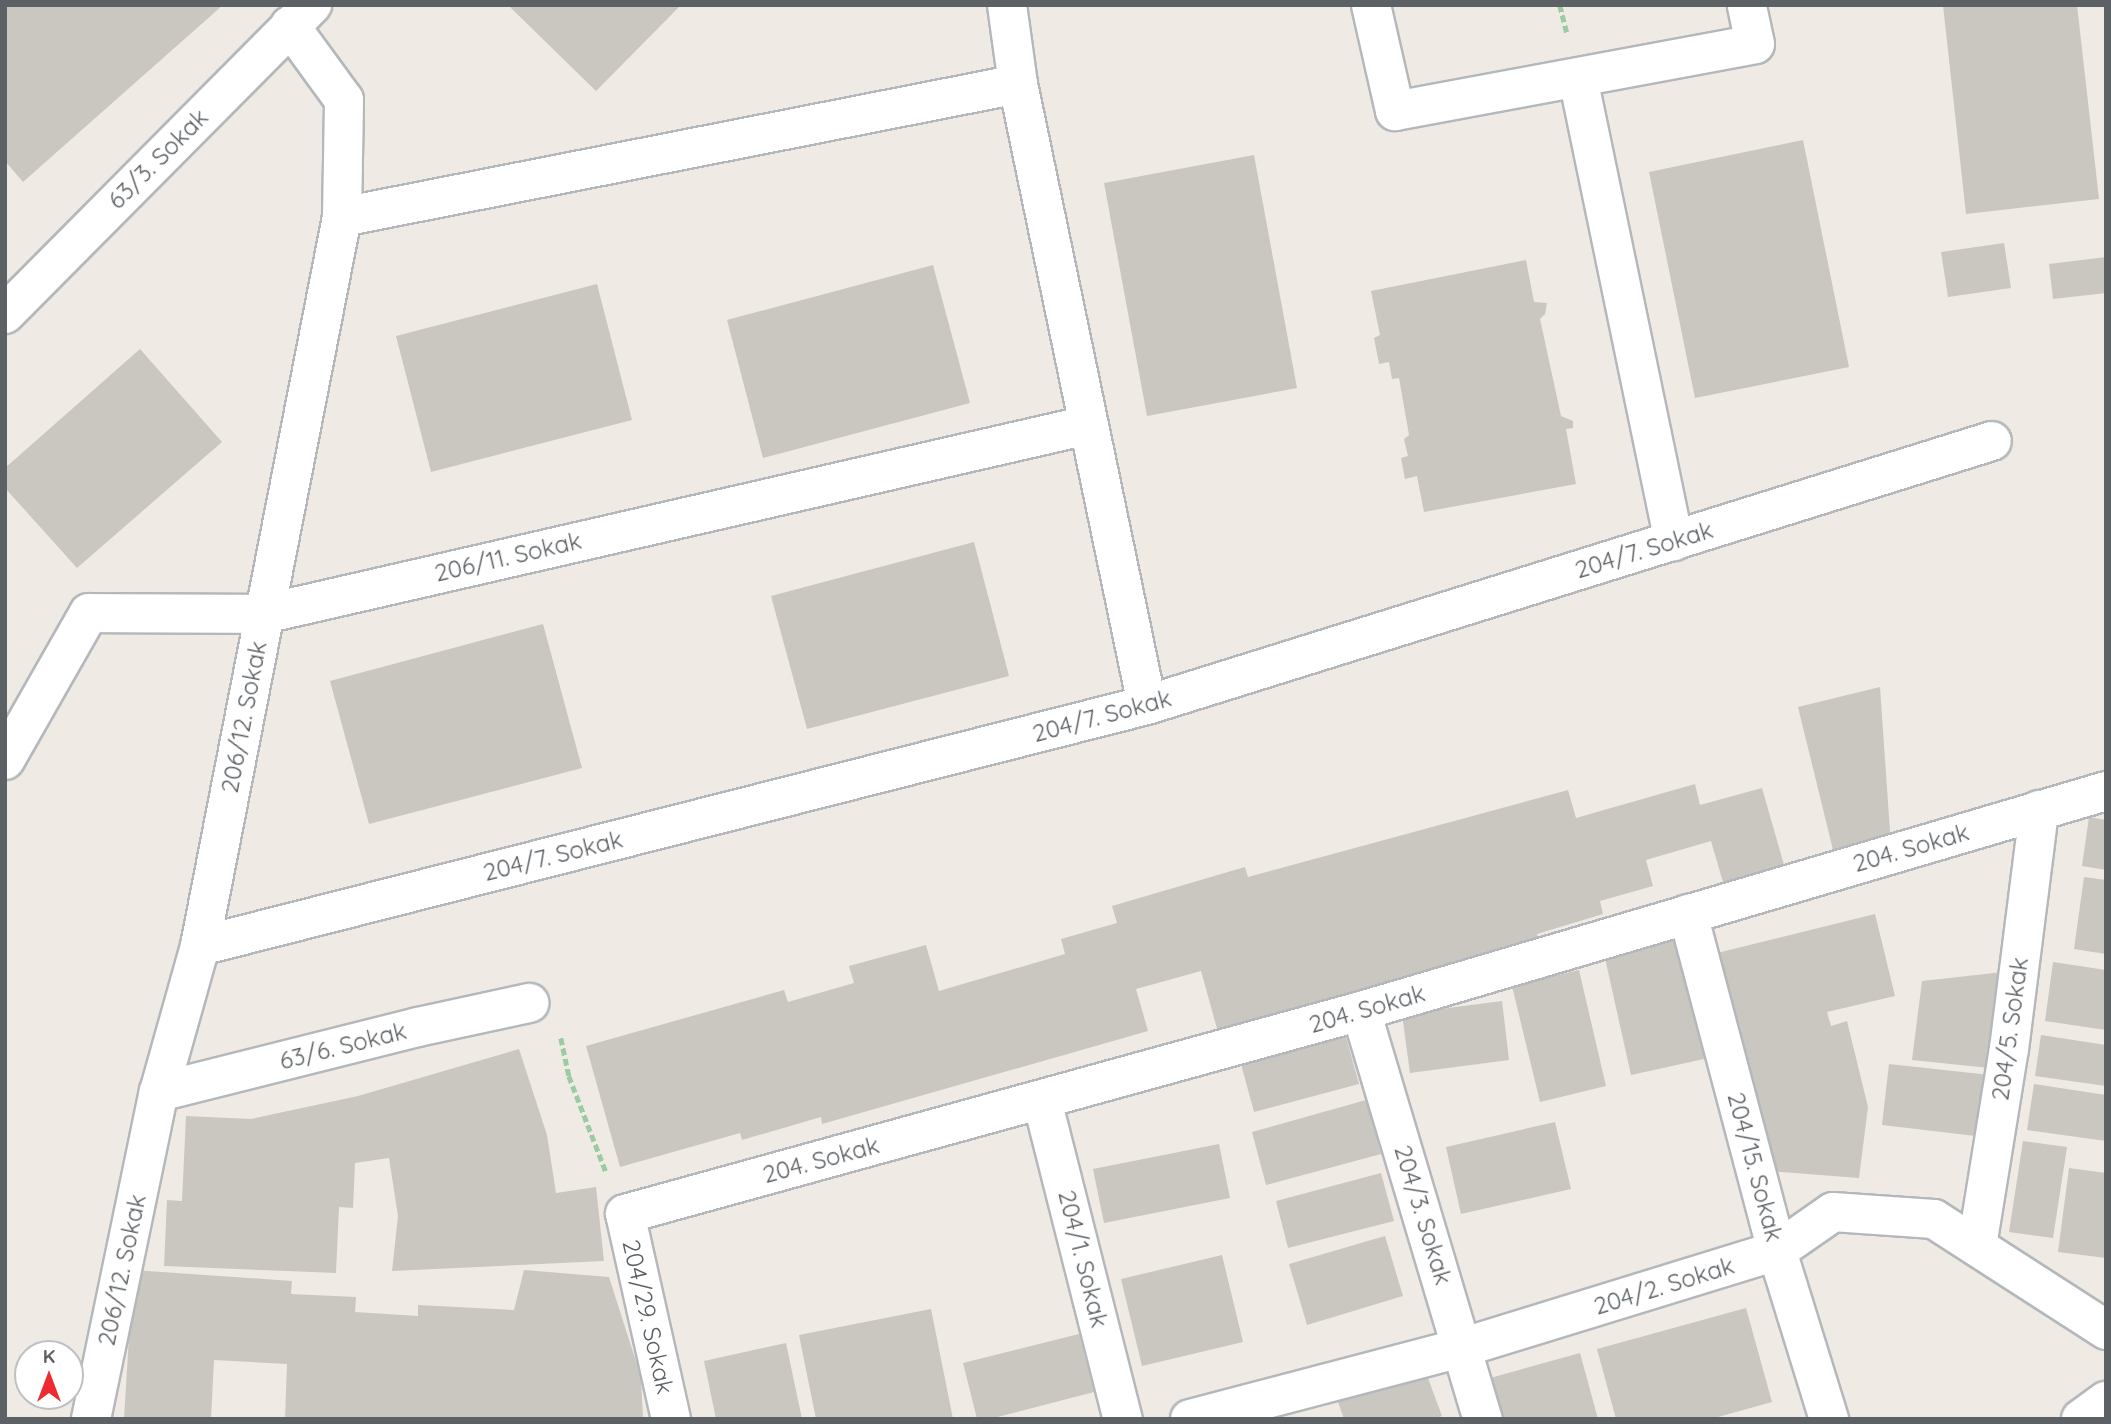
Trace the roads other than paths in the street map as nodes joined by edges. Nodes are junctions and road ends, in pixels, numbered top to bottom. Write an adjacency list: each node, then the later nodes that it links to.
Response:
1 (1007, 5): 6 (street)
2 (1371, 5): 5 (street)
3 (1747, 5): 5 (street)
4 (301, 16): 7 (street, 206/12. Sokak); 8 (street, 63/3. Sokak)
5 (1577, 78): 11 (street)
6 (1018, 84): 7 (street); 9 (street)
7 (342, 217): 12 (street, 206/12. Sokak)
8 (5, 314)
9 (1088, 425): 12 (street, 206/11. Sokak); 13 (street)
10 (1992, 441): 11 (street, 204/7. Sokak)
11 (1674, 541): 13 (street, 204/7. Sokak)
12 (264, 614): 14 (street, 206/11. Sokak); 18 (street, 206/12. Sokak)
13 (1147, 705): 18 (street, 204/7. Sokak)
14 (5, 760)
15 (2106, 790): 16 (street, 204. Sokak)
16 (2039, 810): 17 (street, 204. Sokak); 24 (street, 204/5. Sokak)
17 (1688, 914): 20 (street, 204. Sokak); 25 (street, 204/15. Sokak)
18 (200, 946): 21 (street, 206/12. Sokak)
19 (529, 1003): 21 (street, 63/6. Sokak)
20 (1361, 1012): 22 (street, 204. Sokak); 27 (street, 204/3. Sokak)
21 (159, 1093): 29 (street, 206/12. Sokak)
22 (1042, 1100): 23 (street, 204. Sokak); 31 (street, 204/1. Sokak)
23 (625, 1214): 30 (street, 204/29. Sokak)
24 (1977, 1247): 25 (street, 204/2. Sokak); 26 (street, 204/2. Sokak)
25 (1777, 1251): 27 (street, 204/2. Sokak); 34 (street, 204/15. Sokak)
26 (2106, 1329)
27 (1464, 1347): 32 (street, 204/2. Sokak); 33 (street, 204/3. Sokak)
28 (2106, 1401): 35 (street)
29 (91, 1419)
30 (671, 1419)
31 (1124, 1419)
32 (1190, 1419)
33 (1483, 1419)
34 (1829, 1419)
35 (2081, 1419)

